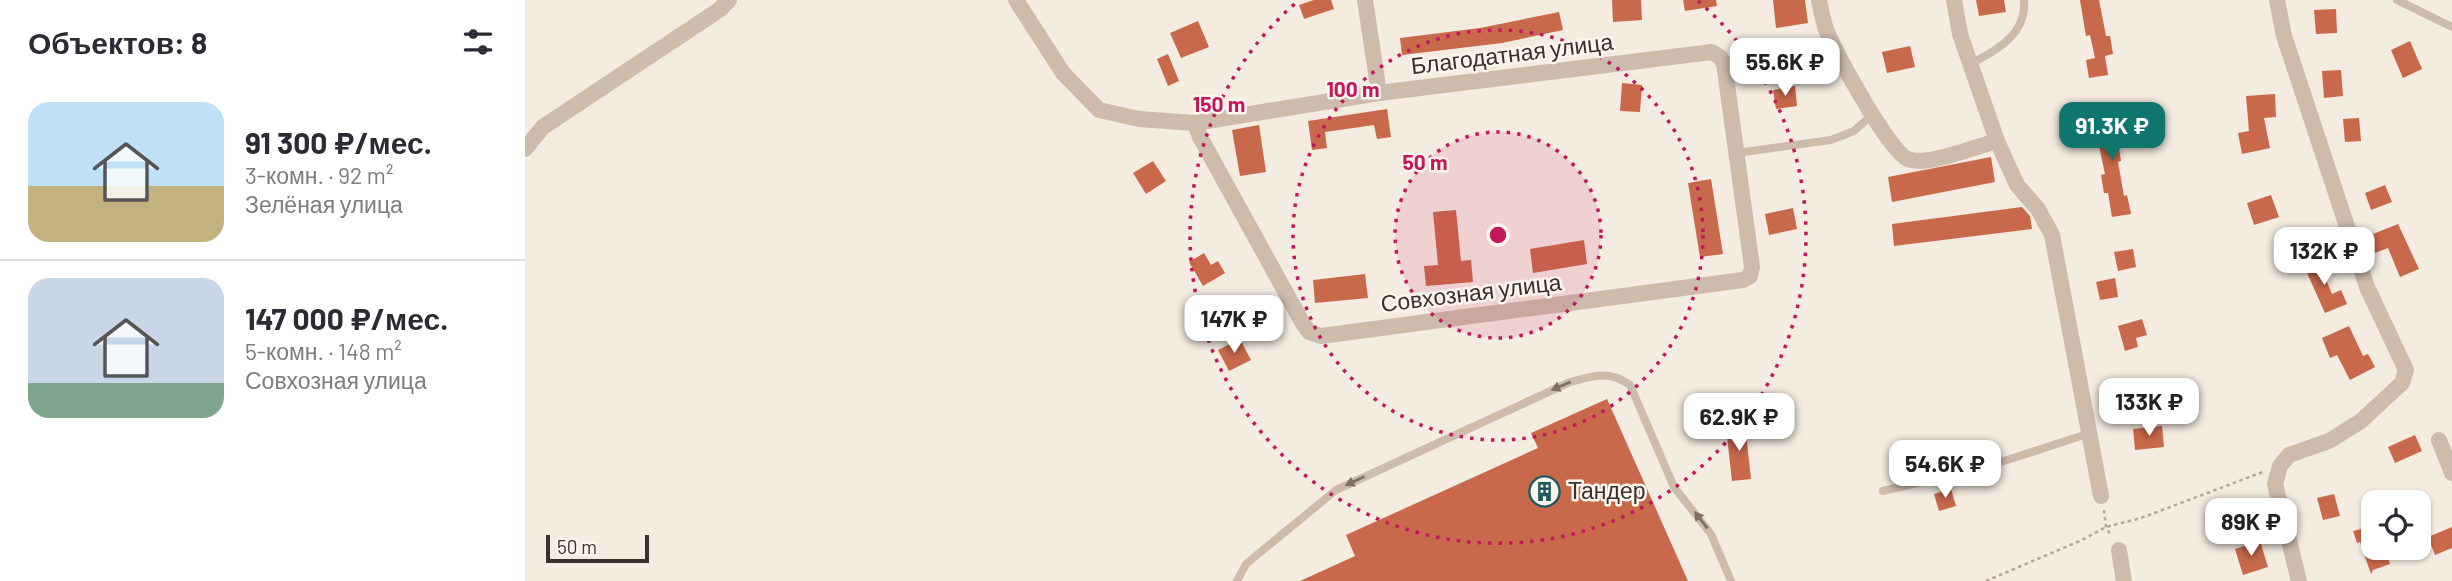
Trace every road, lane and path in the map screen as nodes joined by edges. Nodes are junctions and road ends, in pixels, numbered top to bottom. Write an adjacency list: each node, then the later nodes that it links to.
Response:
1 (729, 0): 15 (street)
2 (1016, 0): 13 (street, Благодатная улица)
3 (1365, 0): 11 (street)
4 (1819, 0): 12 (street)
5 (1954, 0): 10 (street)
6 (2024, 0): 10 (lane)
7 (2277, 0): 19 (street)
8 (2397, 0): 9 (lane)
9 (2452, 26)
10 (1970, 64): 14 (street)
11 (1379, 93): 13 (street, Благодатная улица); 16 (street, Благодатная улица)
12 (1873, 115): 14 (street); 16 (lane)
13 (1195, 123): 16 (street, Совхозная улица)
14 (1997, 141): 17 (street)
15 (525, 149)
16 (1736, 153)
17 (2090, 433): 21 (lane); 22 (street)
18 (2438, 440): 20 (street)
19 (2280, 466): 23 (path); 29 (street)
20 (2452, 473)
21 (1883, 491)
22 (2101, 496): 23 (path)
23 (2106, 527): 24 (path); 27 (path)
24 (2119, 550): 28 (street)
25 (1237, 581): 26 (lane, one-way to 25)
26 (1731, 581)
27 (1986, 581)
28 (2124, 581)
29 (2299, 581)

